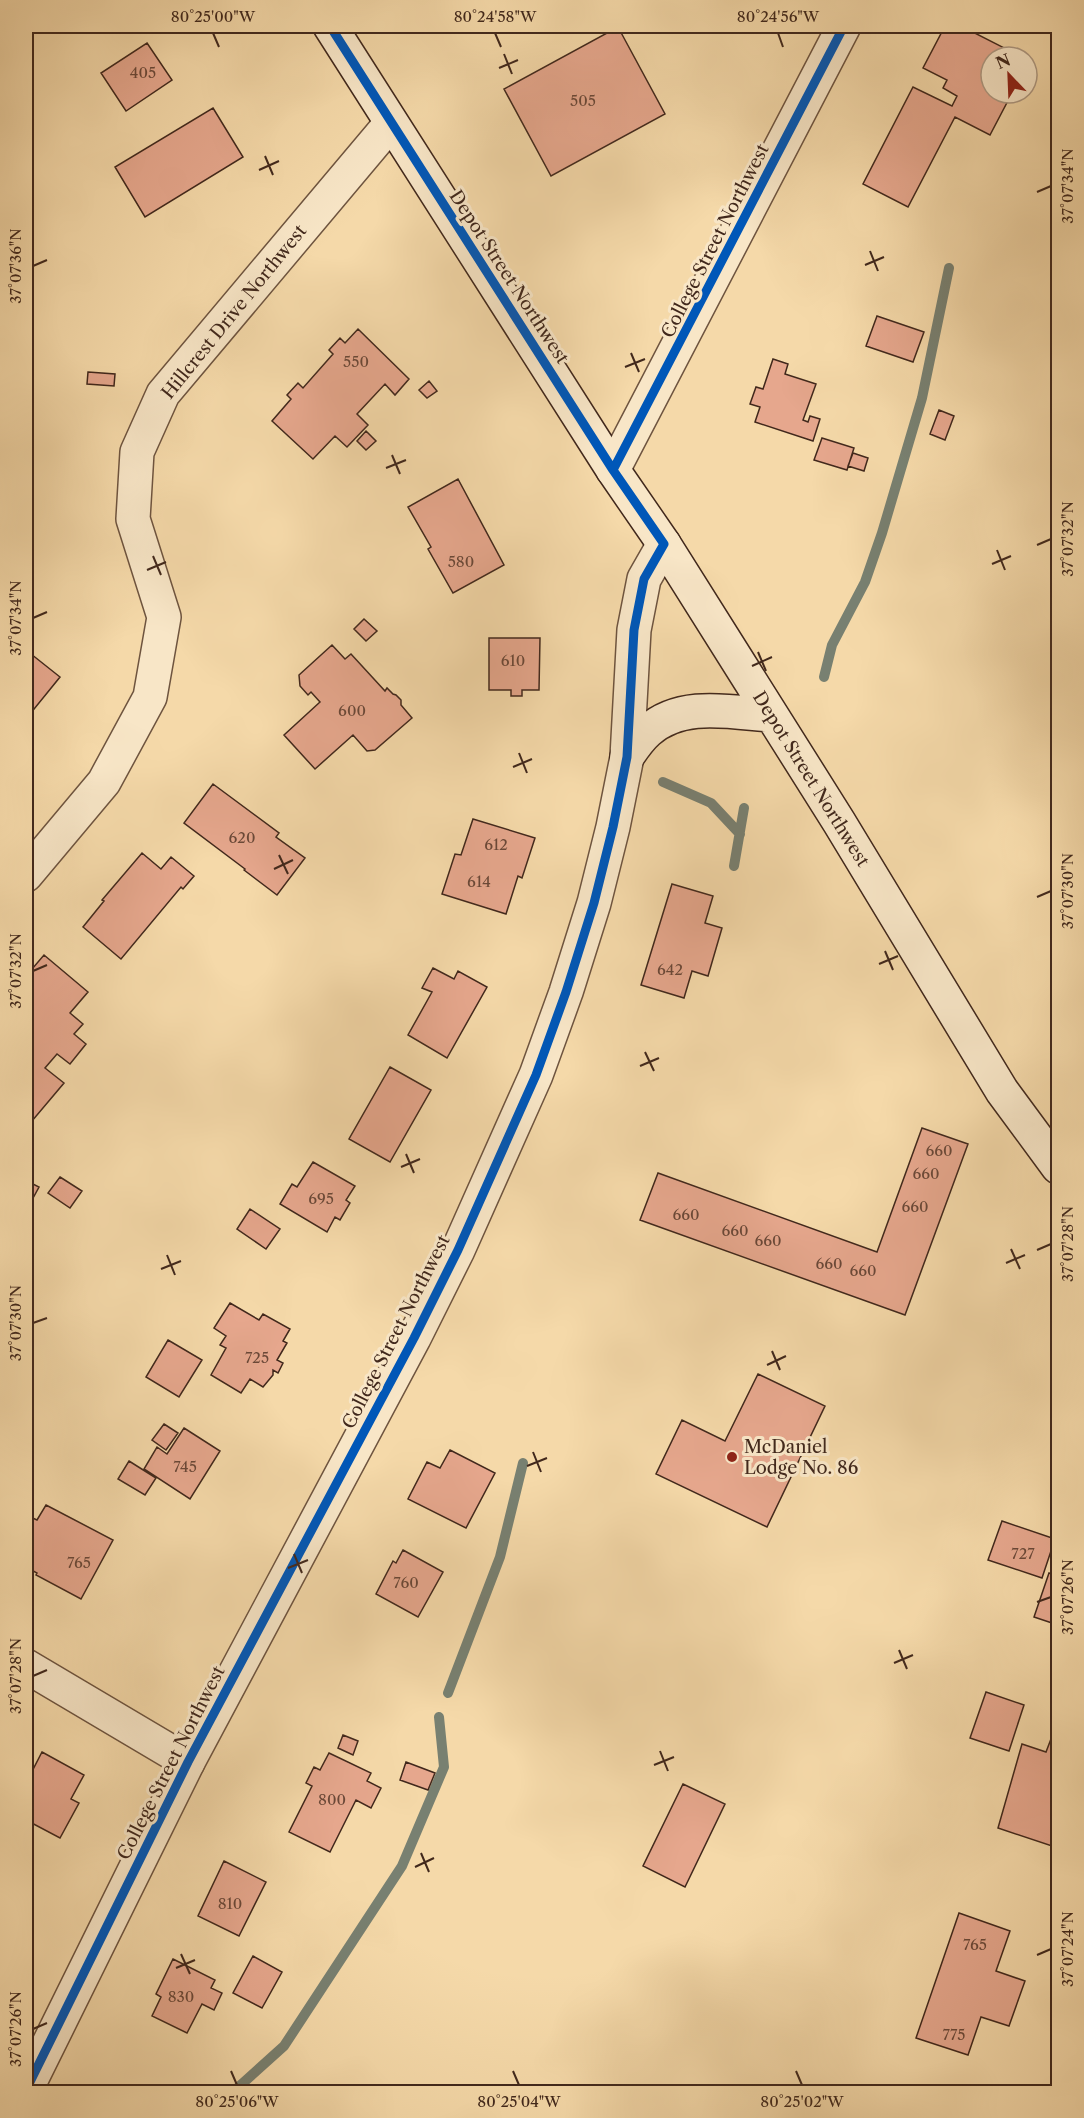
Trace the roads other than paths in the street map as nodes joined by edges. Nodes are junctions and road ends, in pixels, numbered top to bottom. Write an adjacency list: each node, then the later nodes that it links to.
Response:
1 (330, 26): 3 (street, Depot Street Northwest)
2 (844, 26): 4 (street, College Street Northwest)
3 (391, 123): 4 (street, Depot Street Northwest); 8 (street, Hillcrest Drive Northwest)
4 (613, 470): 5 (street, Depot Street Northwest)
5 (664, 544): 6 (street, Depot Street Northwest); 7 (street, College Street Northwest)
6 (770, 715): 7 (street); 9 (street, Depot Street Northwest)
7 (627, 757): 11 (street, College Street Northwest)
8 (26, 875)
9 (1059, 1167)
10 (26, 1666): 11 (street)
11 (188, 1762): 12 (street, College Street Northwest)
12 (26, 2090)

